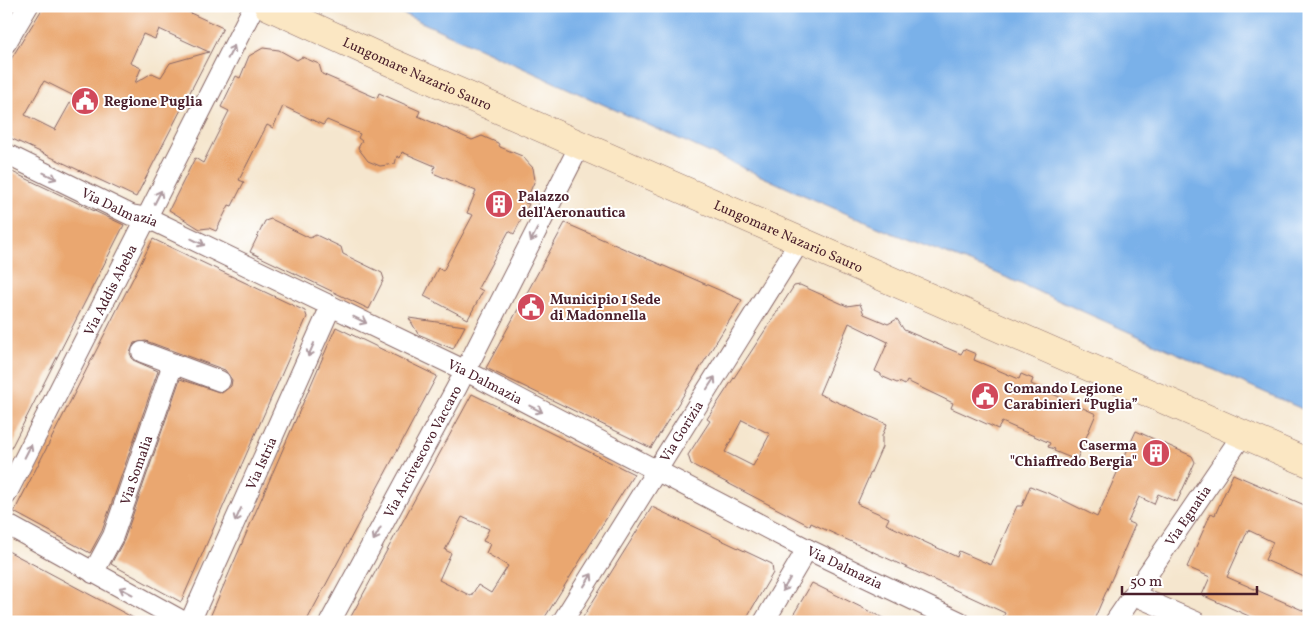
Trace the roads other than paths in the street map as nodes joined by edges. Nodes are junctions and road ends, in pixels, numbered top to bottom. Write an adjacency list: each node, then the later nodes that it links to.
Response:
1 (28, 6): 4 (street)
2 (254, 6): 7 (street, Via Addis Abeba, one-way to 2)
3 (268, 6): 5 (main road, Lungomare Nazario Sauro)
4 (6, 42)
5 (580, 145): 8 (main road, Lungomare Nazario Sauro); 12 (street, Via Arcivescovo Vaccaro, one-way to 12)
6 (6, 154): 7 (street, Via Dalmazia, one-way to 7)
7 (148, 218): 9 (street, Via Dalmazia, one-way to 9); 17 (street, Via Addis Abeba, one-way to 7)
8 (800, 241): 14 (main road, Lungomare Nazario Sauro); 16 (street, Via Gorizia, one-way to 8)
9 (331, 306): 12 (street, Via Dalmazia, one-way to 12); 24 (street, Via Istria, one-way to 24)
10 (142, 352): 11 (street)
11 (173, 364): 13 (street); 20 (street, Via Somalia)
12 (466, 371): 16 (street, Via Dalmazia, one-way to 16); 25 (street, Via Arcivescovo Vaccaro, one-way to 25)
13 (220, 381)
14 (1243, 434): 15 (main road, Lungomare Nazario Sauro); 21 (street, Via Egnatia)
15 (1309, 464)
16 (656, 471): 19 (street, Via Dalmazia); 26 (street, Via Gorizia, one-way to 16)
17 (6, 494)
18 (6, 524): 20 (street)
19 (807, 549): 27 (street, one-way to 27); 28 (street, Via Dalmazia)
20 (94, 573): 22 (street, one-way to 20)
21 (1134, 595): 29 (street, Via Egnatia); 30 (street)
22 (154, 615): 23 (street)
23 (184, 622)
24 (190, 622)
25 (330, 622)
26 (562, 622)
27 (764, 622)
28 (960, 622)
29 (1116, 622)
30 (1196, 622)

